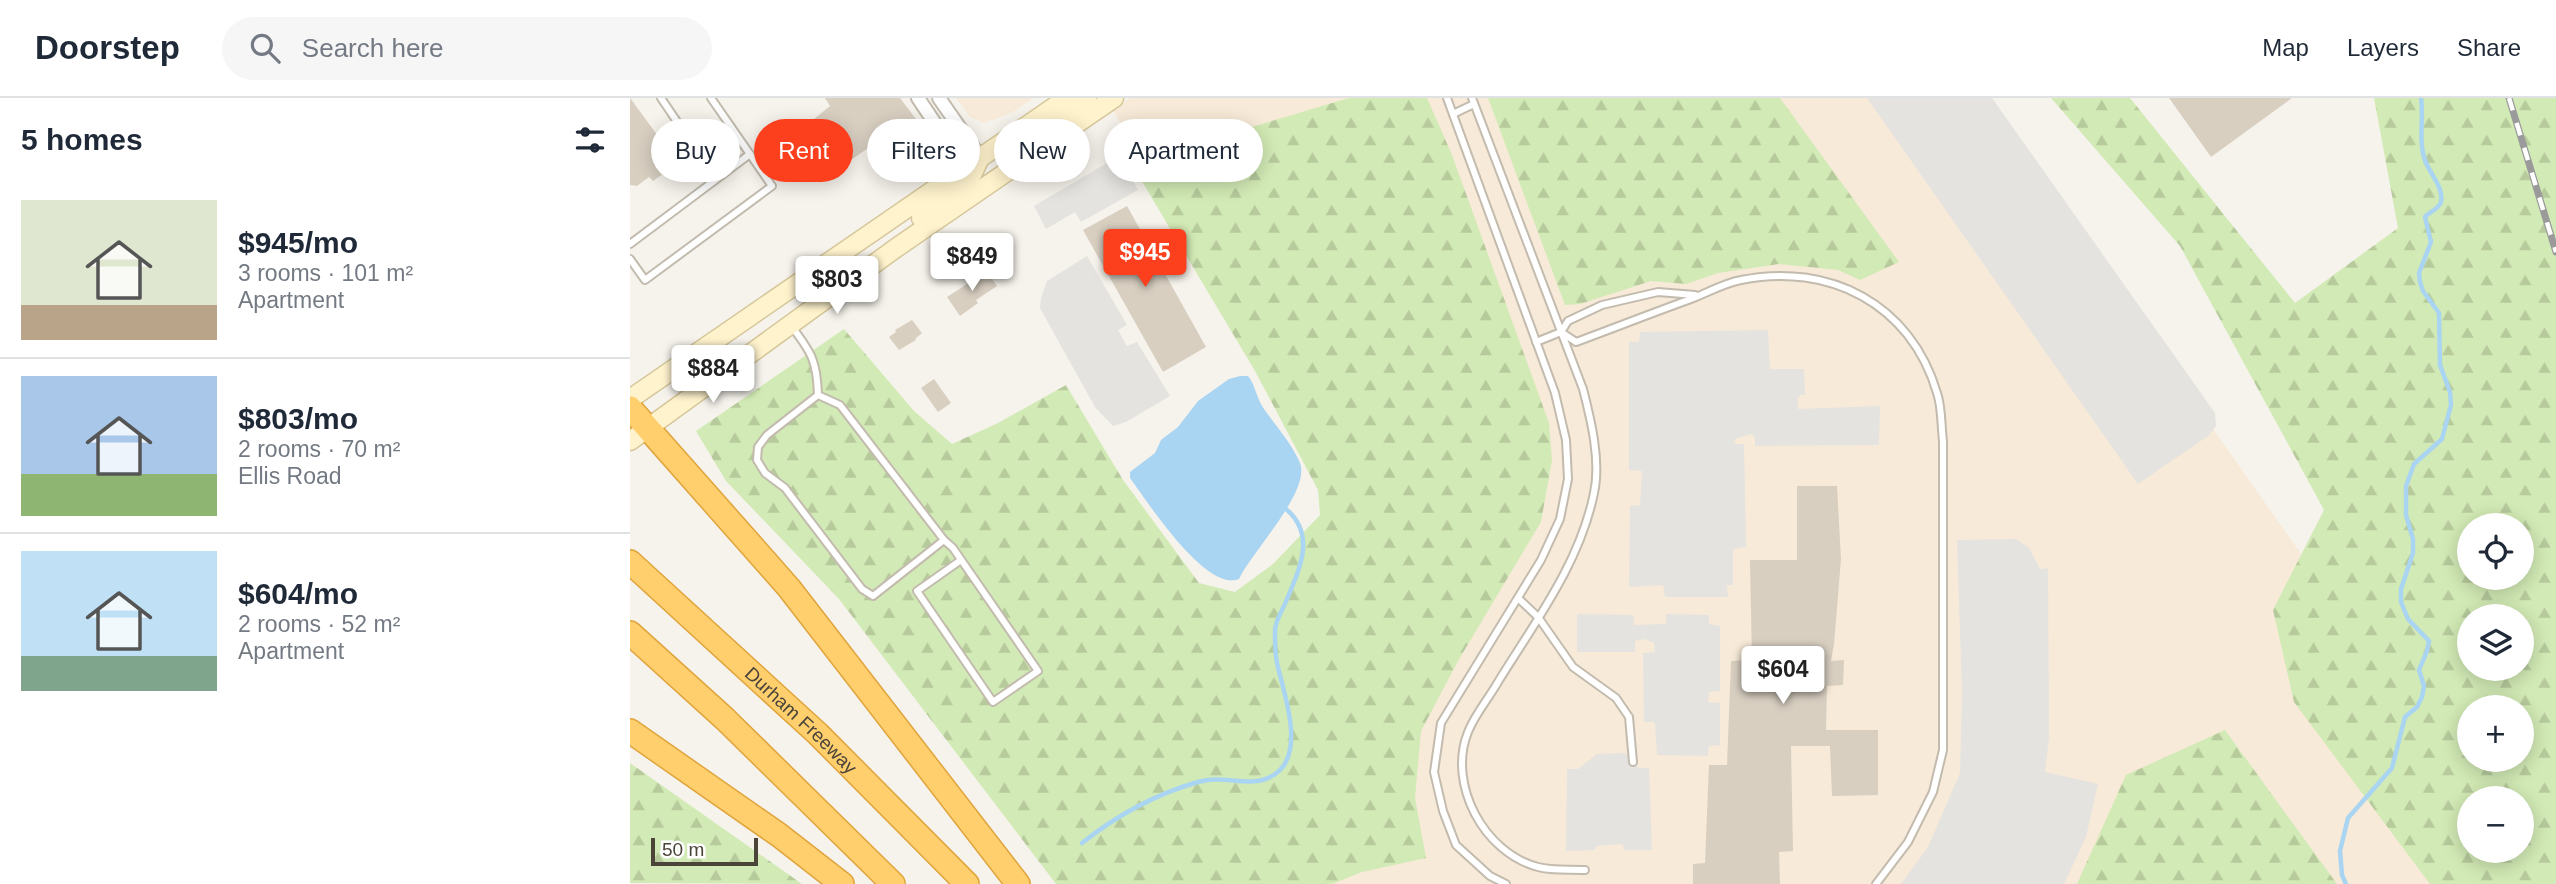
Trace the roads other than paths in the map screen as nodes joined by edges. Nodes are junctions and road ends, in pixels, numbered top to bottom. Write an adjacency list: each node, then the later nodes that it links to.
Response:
1 (661, 98): 11 (lane)
2 (710, 98): 14 (lane)
3 (918, 98): 12 (street)
4 (939, 98): 13 (street)
5 (1066, 98): 15 (main road)
6 (1087, 98): 20 (main road)
7 (1114, 98): 20 (main road)
8 (1447, 98): 10 (lane)
9 (1473, 101): 10 (lane); 26 (lane)
10 (1453, 114): 27 (lane)
11 (675, 119)
12 (932, 119)
13 (954, 119)
14 (750, 154): 16 (lane); 23 (lane)
15 (980, 157)
16 (740, 161)
17 (712, 182): 21 (lane)
18 (945, 182): 29 (main road)
19 (966, 182): 22 (main road)
20 (989, 186): 22 (main road)
21 (630, 244)
22 (896, 248): 25 (main road)
23 (630, 259)
24 (1699, 296): 26 (lane); 26 (lane); 47 (lane)
25 (790, 326): 28 (lane); 31 (main road)
26 (1561, 332): 27 (lane); 37 (lane)
27 (1536, 342): 36 (lane)
28 (818, 395): 33 (lane); 33 (lane)
29 (630, 399)
30 (630, 408): 31 (highway)
31 (650, 428): 32 (main road); 45 (highway)
32 (630, 441)
33 (944, 540): 34 (lane)
34 (961, 560): 34 (lane)
35 (630, 562): 44 (highway, Durham Freeway)
36 (1518, 598): 37 (lane); 46 (lane)
37 (1538, 617): 40 (lane); 41 (lane)
38 (630, 634): 43 (highway)
39 (630, 731): 42 (highway)
40 (1633, 762)
41 (1586, 870)
42 (842, 884)
43 (893, 884)
44 (967, 884)
45 (1018, 884)
46 (1506, 884)
47 (1876, 884)

